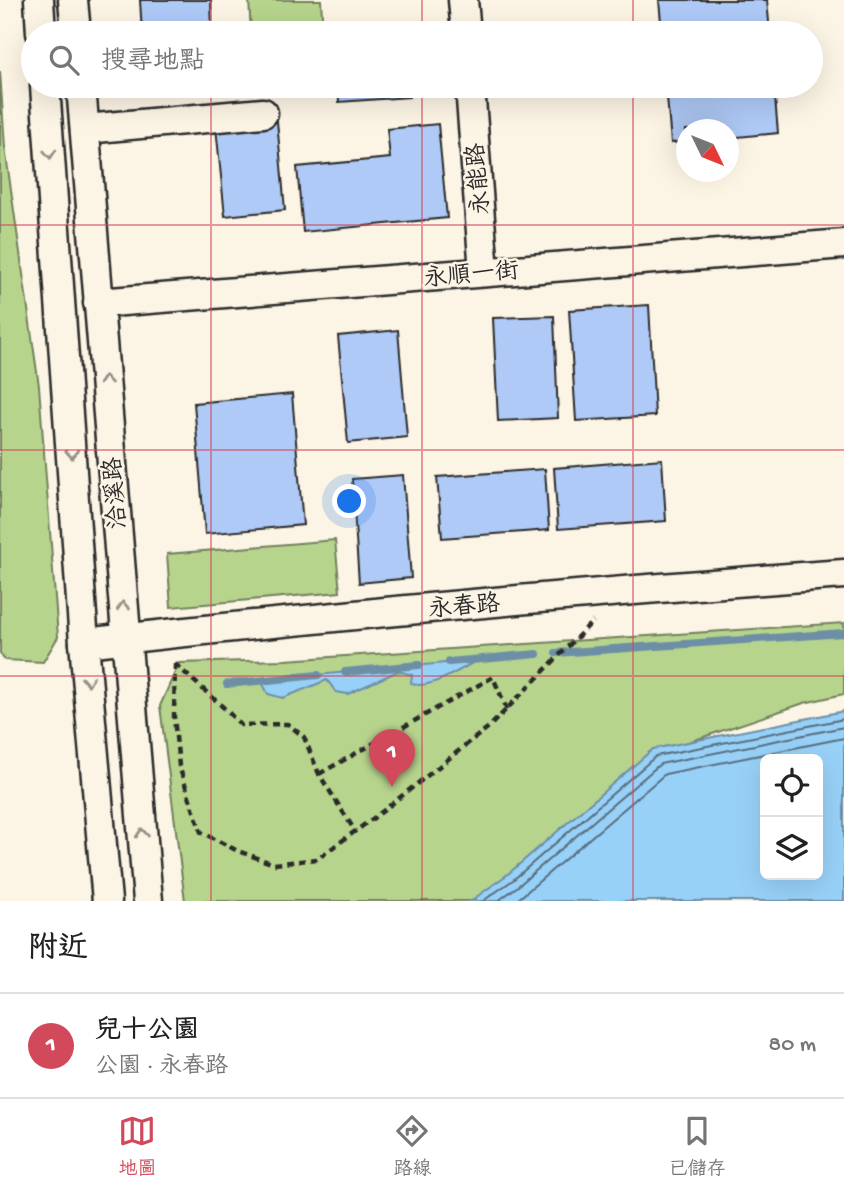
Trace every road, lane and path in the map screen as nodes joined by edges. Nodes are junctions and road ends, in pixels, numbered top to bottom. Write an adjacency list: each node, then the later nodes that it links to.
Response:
1 (39, 0): 4 (street)
2 (73, 0): 5 (street)
3 (463, 0): 6 (street)
4 (40, 21)
5 (75, 21)
6 (465, 21)
7 (46, 98): 18 (street, 洽溪路, one-way to 18)
8 (82, 98): 11 (street, 洽溪路)
9 (471, 98): 13 (street, 永能路)
10 (263, 113): 11 (street)
11 (85, 129): 14 (street, 洽溪路)
12 (844, 244): 13 (street, 永順一街)
13 (484, 272): 14 (street, 永順一街)
14 (99, 303): 17 (street, 洽溪路, one-way to 14)
15 (844, 574): 17 (street, 永春路)
16 (594, 620): 19 (path)
17 (126, 638): 18 (street, 永春路); 23 (street, 洽溪路, one-way to 17)
18 (84, 643): 22 (street, 洽溪路, one-way to 22)
19 (507, 710): 20 (path); 21 (path)
20 (319, 774): 21 (path); 21 (path)
21 (355, 831)
22 (107, 901)
23 (148, 901)

